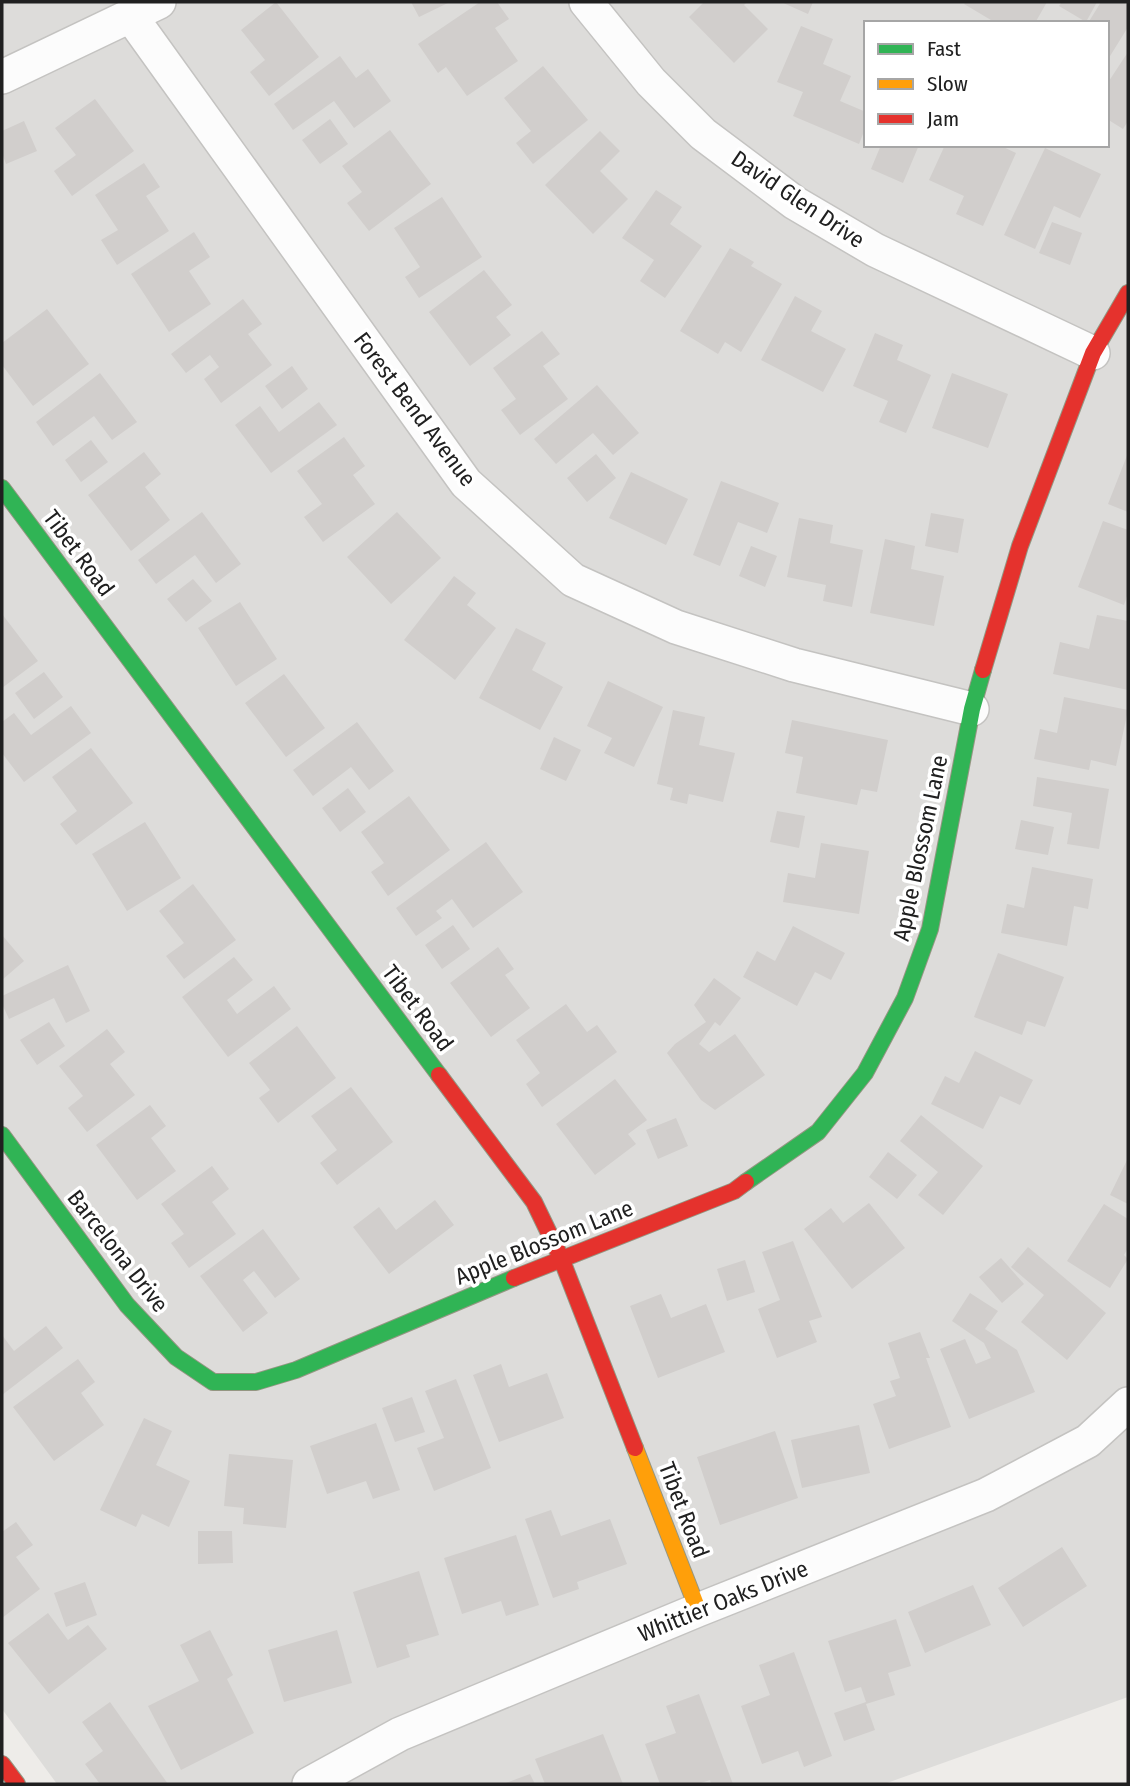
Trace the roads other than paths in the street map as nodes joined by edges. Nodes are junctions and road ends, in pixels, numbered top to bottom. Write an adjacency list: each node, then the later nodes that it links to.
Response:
1 (159, 2): 3 (street)
2 (586, 2): 6 (street, David Glen Drive)
3 (130, 15): 4 (street); 8 (street, Forest Bend Avenue)
4 (2, 77)
5 (1128, 293): 6 (street, Apple Blossom Lane)
6 (1093, 353): 8 (street, Apple Blossom Lane)
7 (2, 488): 10 (street, Tibet Road)
8 (972, 709): 10 (street, Apple Blossom Lane)
9 (2, 1135): 11 (street, Barcelona Drive)
10 (561, 1258): 11 (street, Apple Blossom Lane); 13 (street, Tibet Road)
11 (213, 1382)
12 (1128, 1405): 13 (street, Whittier Oaks Drive)
13 (698, 1610): 16 (street, Whittier Oaks Drive)
14 (2, 1764): 15 (street)
15 (17, 1784)
16 (309, 1784)

